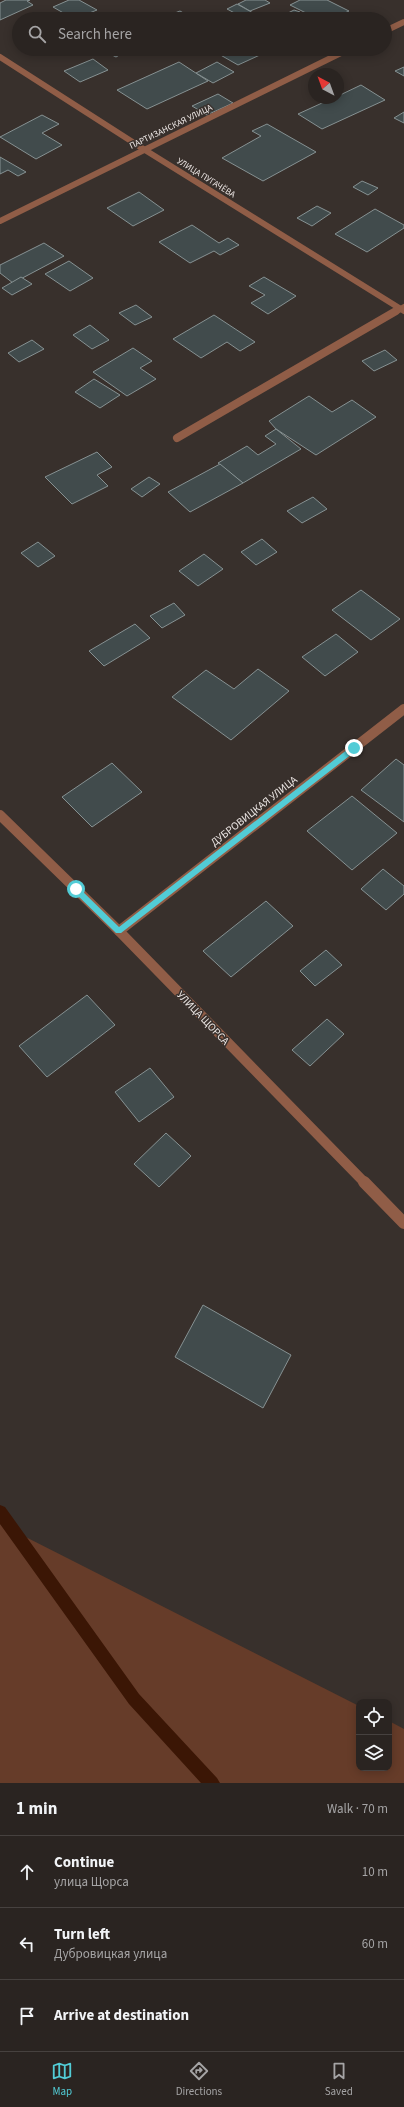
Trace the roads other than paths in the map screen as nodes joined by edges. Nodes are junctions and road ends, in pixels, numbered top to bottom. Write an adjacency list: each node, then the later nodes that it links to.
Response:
1 (404, 22): 2 (street)
2 (392, 28)
3 (335, 56): 5 (street, ПАРТИЗАНСКАЯ УЛИЦА)
4 (0, 57): 5 (street, УЛИЦА ПУГАЧЁВА)
5 (145, 150): 6 (street, ПАРТИЗАНСКАЯ УЛИЦА); 7 (street, УЛИЦА ПУГАЧЁВА)
6 (0, 221)
7 (403, 309): 8 (street)
8 (177, 438)
9 (404, 709): 11 (street, ДУБРОВИЦКАЯ УЛИЦА)
10 (0, 815): 11 (street, УЛИЦА ЩОРСА)
11 (119, 931): 12 (street, УЛИЦА ЩОРСА)
12 (404, 1223)

